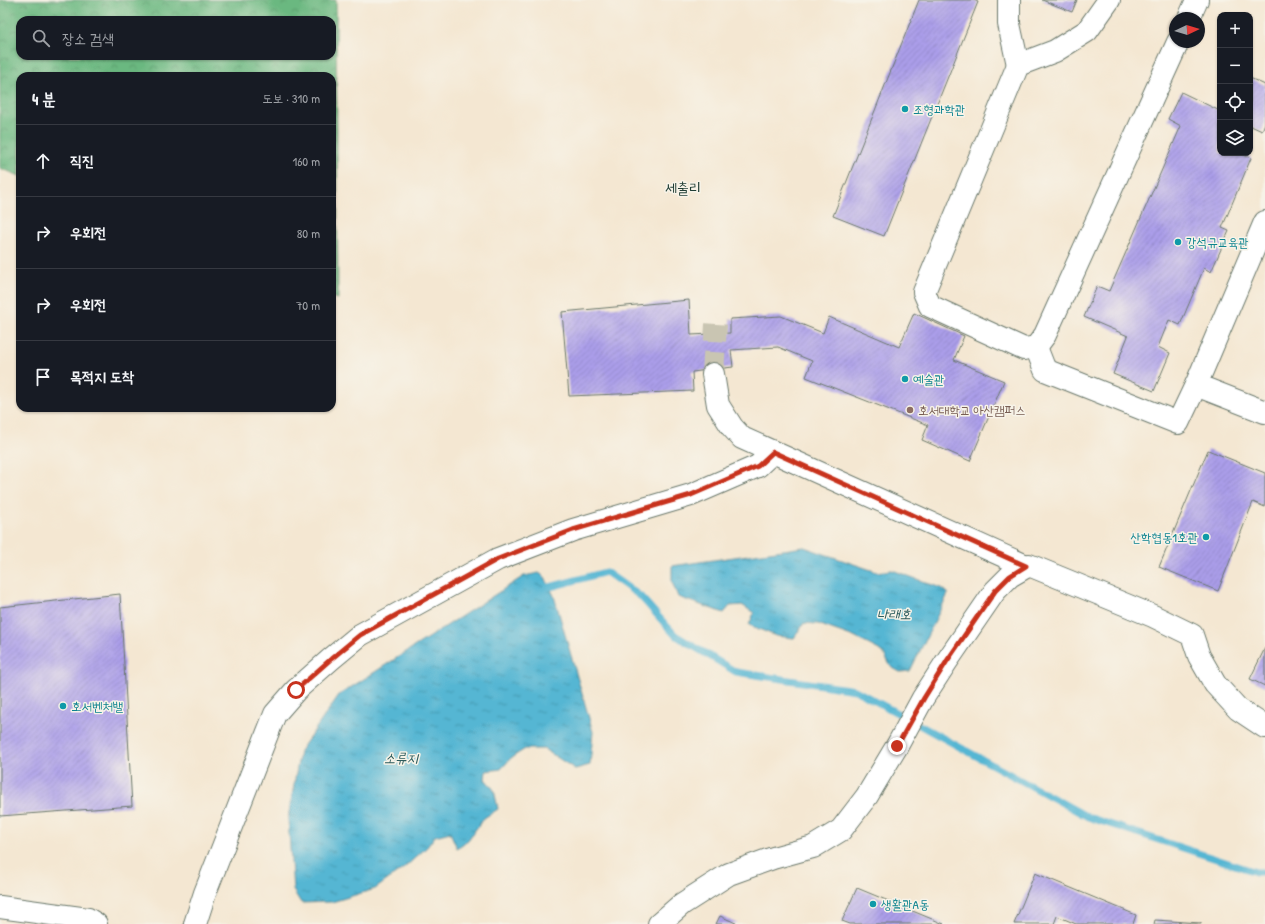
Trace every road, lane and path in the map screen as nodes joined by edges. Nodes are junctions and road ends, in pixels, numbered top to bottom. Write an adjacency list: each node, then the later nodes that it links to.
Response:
1 (1009, 0): 6 (lane)
2 (1109, 0): 6 (lane)
3 (1198, 0): 4 (lane)
4 (1192, 12)
5 (1175, 48): 8 (lane)
6 (1018, 65): 8 (lane)
7 (1265, 222): 10 (lane)
8 (1036, 347): 10 (lane)
9 (713, 374): 12 (lane)
10 (1196, 385): 11 (lane)
11 (1265, 412)
12 (773, 452): 13 (lane); 17 (lane)
13 (1026, 566): 14 (lane); 18 (lane)
14 (1265, 727)
15 (0, 906): 16 (lane)
16 (96, 924)
17 (195, 924)
18 (659, 924)

